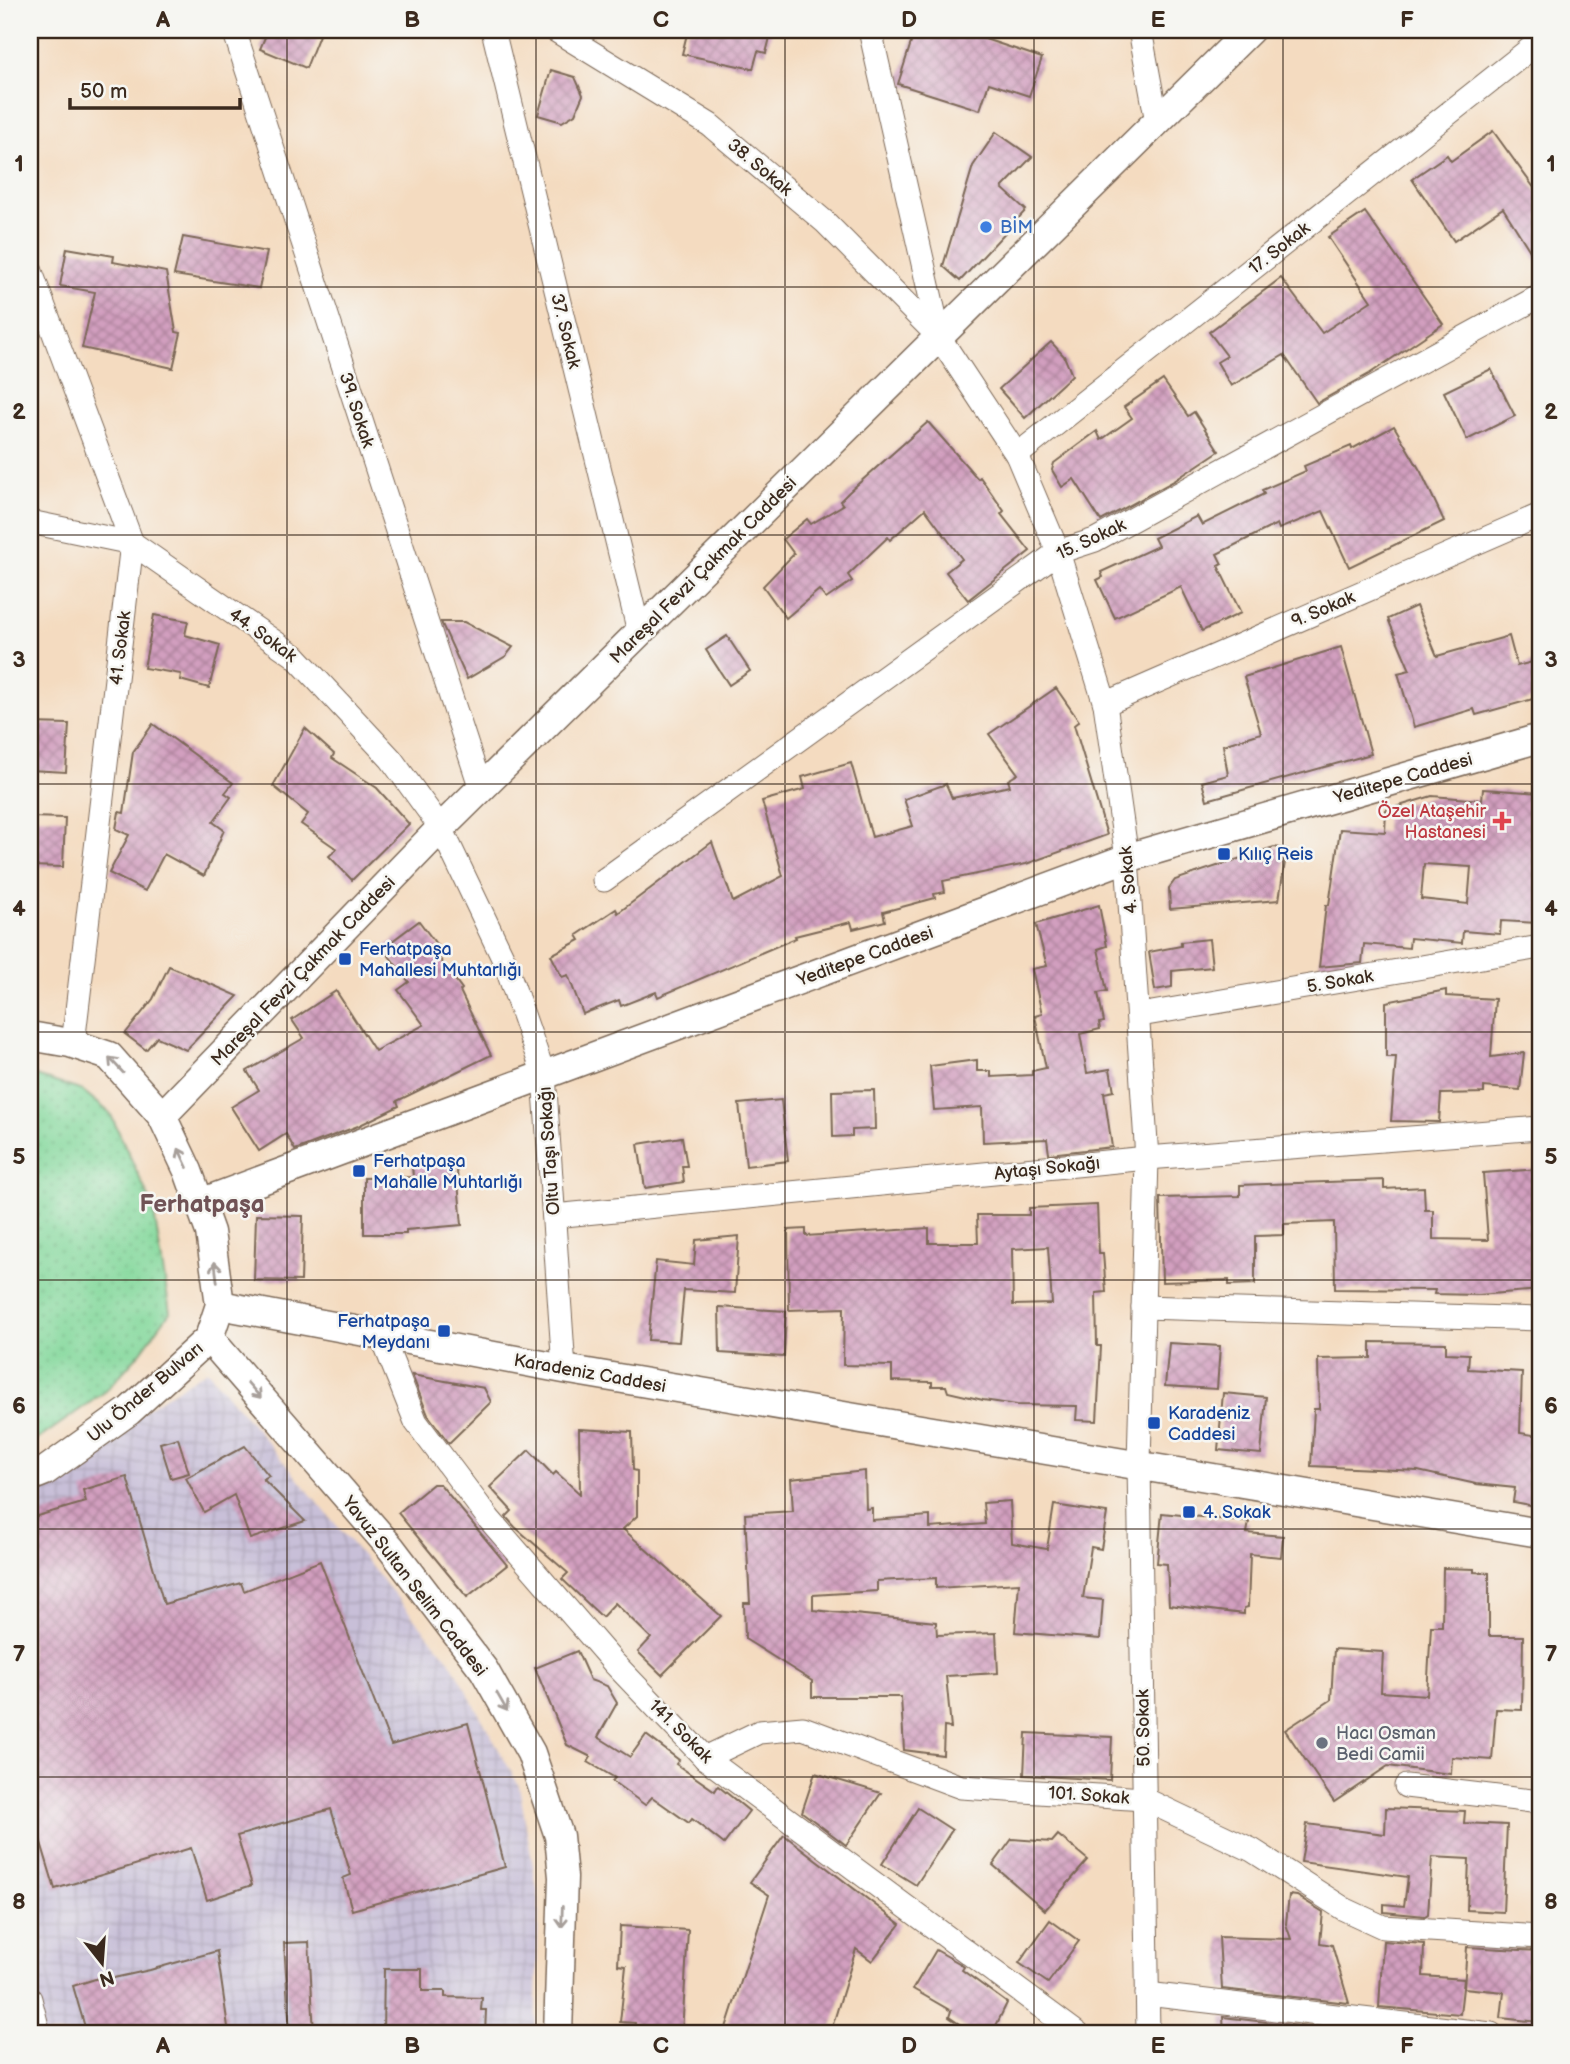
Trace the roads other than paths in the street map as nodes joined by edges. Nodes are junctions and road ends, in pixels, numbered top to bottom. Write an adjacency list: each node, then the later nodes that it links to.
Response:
1 (234, 30): 20 (street, 39. Sokak)
2 (493, 30): 17 (street, 37. Sokak)
3 (555, 30): 11 (street, 38. Sokak)
4 (870, 30): 11 (street)
5 (1140, 30): 8 (street)
6 (1251, 30): 8 (street, Mareşal Fevzi Çakmak Caddesi)
7 (1540, 41): 12 (street, 17. Sokak)
8 (1157, 122): 11 (street, Mareşal Fevzi Çakmak Caddesi)
9 (30, 269): 15 (street, 41. Sokak)
10 (1540, 296): 16 (street, 15. Sokak)
11 (939, 337): 12 (street, 4. Sokak); 17 (street, Mareşal Fevzi Çakmak Caddesi)
12 (1017, 456): 16 (street, 4. Sokak)
13 (1540, 515): 18 (street, 9. Sokak)
14 (30, 522): 15 (street, 44. Sokak)
15 (132, 543): 21 (street, 44. Sokak); 27 (street, 41. Sokak)
16 (1058, 552): 18 (street, 4. Sokak); 23 (street, 15. Sokak)
17 (639, 632): 20 (street, Mareşal Fevzi Çakmak Caddesi)
18 (1105, 704): 22 (street, 4. Sokak)
19 (1540, 738): 22 (street, Yeditepe Caddesi)
20 (481, 789): 21 (street, Mareşal Fevzi Çakmak Caddesi)
21 (441, 828): 28 (street, Oltu Taşı Sokağı); 29 (street, Mareşal Fevzi Çakmak Caddesi)
22 (1127, 859): 25 (street, 4. Sokak); 28 (street, Yeditepe Caddesi)
23 (604, 880)
24 (1540, 947): 25 (street, 5. Sokak)
25 (1140, 1015): 31 (street, 4. Sokak)
26 (30, 1036): 27 (street, Ulu Önder Bulvarı)
27 (73, 1044): 29 (street, Ulu Önder Bulvarı, one-way to 27)
28 (544, 1075): 32 (street, Yeditepe Caddesi); 33 (street, Oltu Taşı Sokağı)
29 (162, 1115): 32 (street, Ulu Önder Bulvarı, one-way to 29)
30 (1540, 1128): 31 (street, Aytaşı Sokağı)
31 (1147, 1158): 33 (street, Aytaşı Sokağı); 35 (street, 4. Sokak)
32 (200, 1202): 34 (street, Ulu Önder Bulvarı, one-way to 32)
33 (554, 1216): 39 (street, Oltu Taşı Sokağı)
34 (220, 1306): 37 (street, Karadeniz Caddesi); 38 (street, Ulu Önder Bulvarı)
35 (1143, 1307): 36 (street); 40 (street, 4. Sokak)
36 (1540, 1319)
37 (383, 1337): 39 (street, Karadeniz Caddesi); 43 (street, 141. Sokak)
38 (209, 1338): 41 (street, Ulu Önder Bulvarı); 51 (street, Yavuz Sultan Selim Caddesi, one-way to 51)
39 (564, 1369): 40 (street, Karadeniz Caddesi)
40 (1139, 1463): 42 (street, Karadeniz Caddesi); 45 (street, 50. Sokak)
41 (30, 1477)
42 (1540, 1533)
43 (705, 1758): 45 (street, 101. Sokak); 52 (street, 141. Sokak)
44 (1406, 1786): 46 (street)
45 (1144, 1799): 47 (street, 101. Sokak); 48 (street, 50. Sokak)
46 (1540, 1802)
47 (1540, 1937)
48 (1147, 1994): 53 (street, 50. Sokak); 54 (street)
49 (30, 1999): 50 (street)
50 (39, 2034)
51 (558, 2034)
52 (1078, 2034)
53 (1148, 2034)
54 (1491, 2034)

